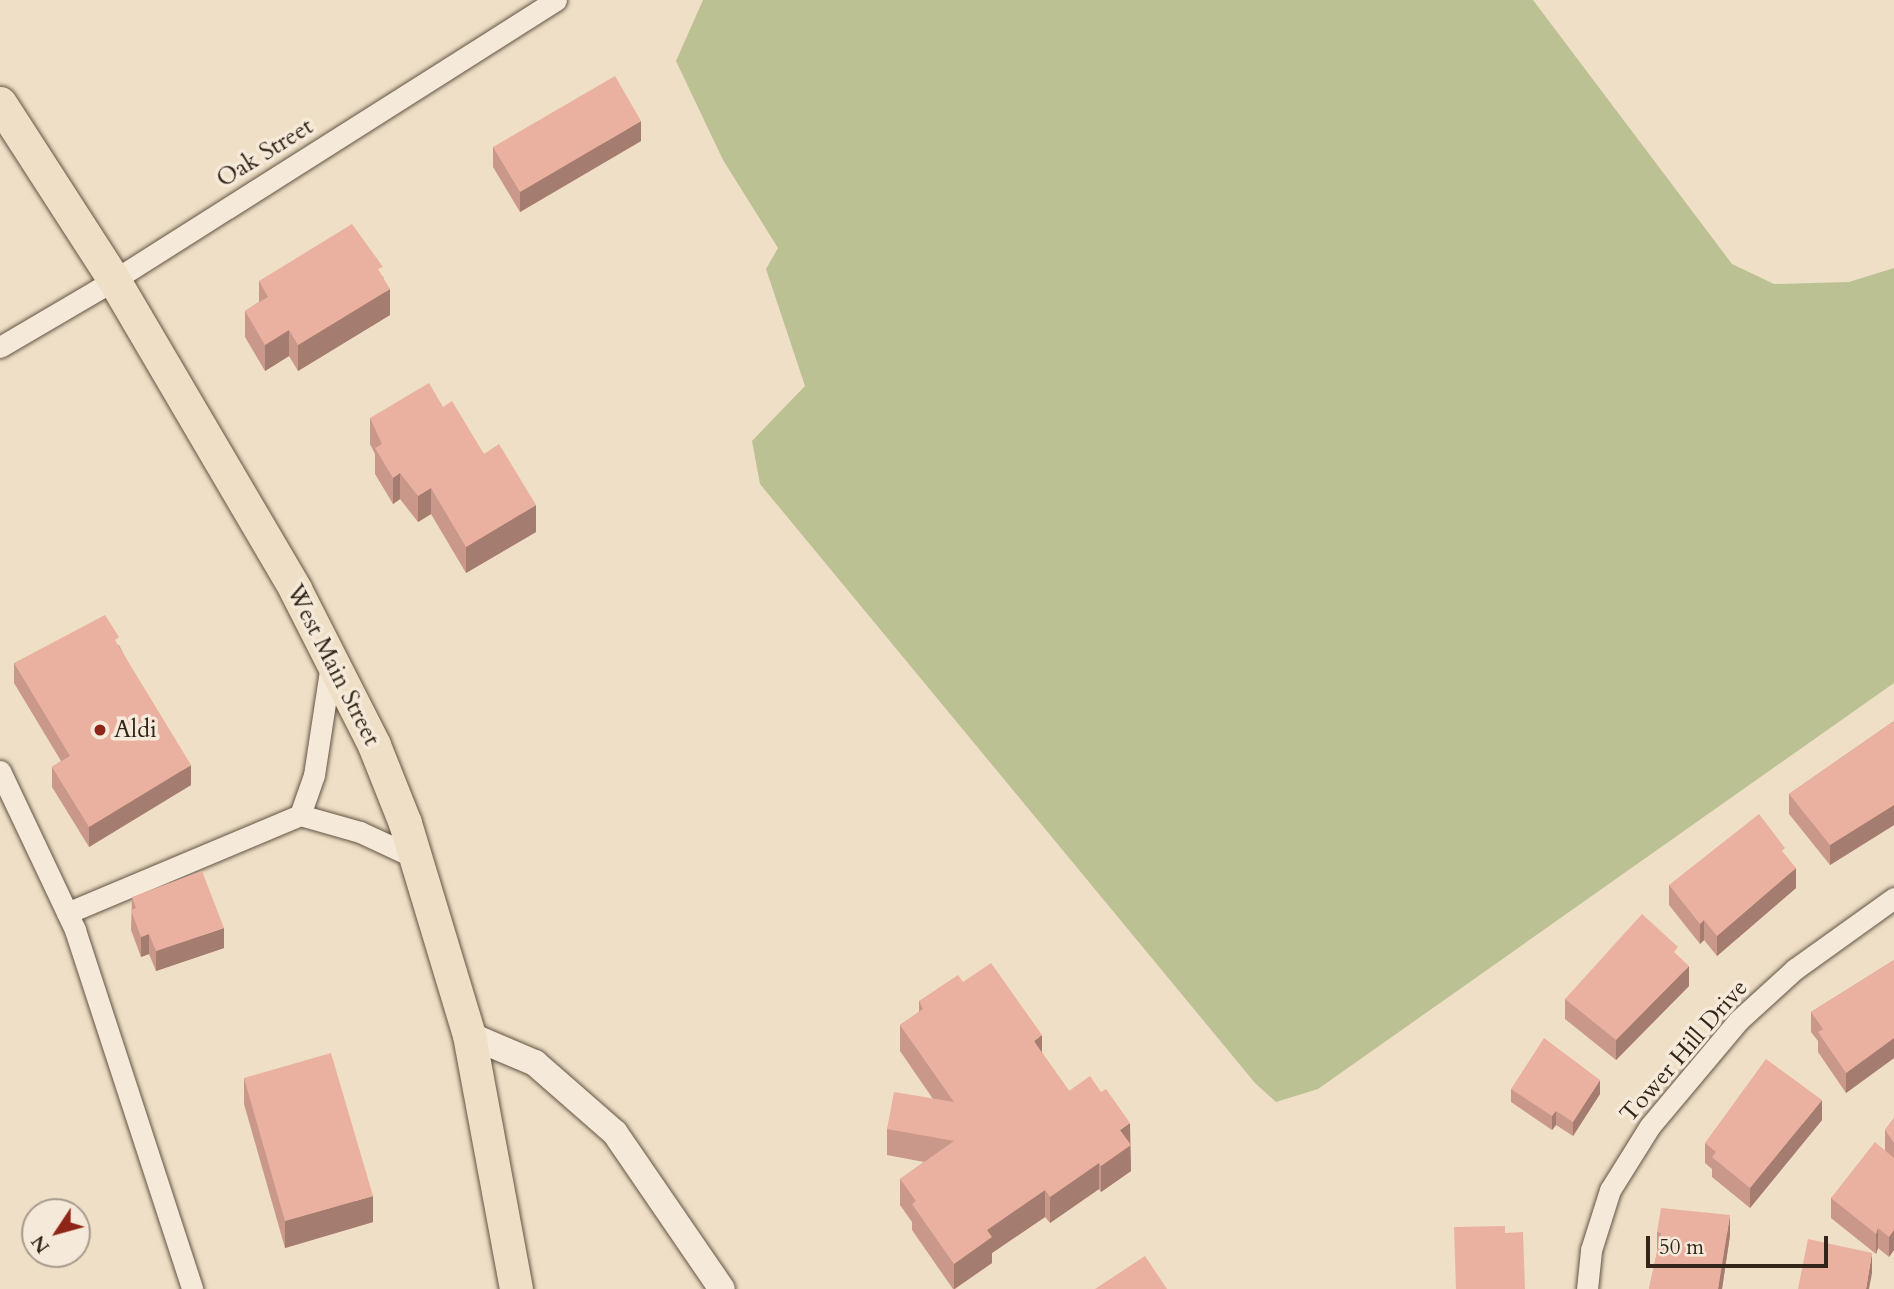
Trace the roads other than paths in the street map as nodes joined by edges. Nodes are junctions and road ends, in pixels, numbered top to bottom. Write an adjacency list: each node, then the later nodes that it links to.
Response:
1 (556, 0): 3 (street, Oak Street)
2 (0, 103): 3 (main road, West Main Street)
3 (114, 280): 4 (street, Oak Street); 5 (main road, West Main Street)
4 (0, 347)
5 (332, 660): 7 (street); 8 (main road, West Main Street)
6 (0, 771): 10 (street)
7 (300, 816): 8 (street); 10 (street)
8 (416, 859): 11 (main road, West Main Street)
9 (1894, 898): 15 (street, Tower Hill Drive)
10 (67, 913): 12 (street)
11 (470, 1035): 13 (main road, West Main Street); 14 (street)
12 (192, 1289)
13 (516, 1289)
14 (722, 1289)
15 (1587, 1289)

